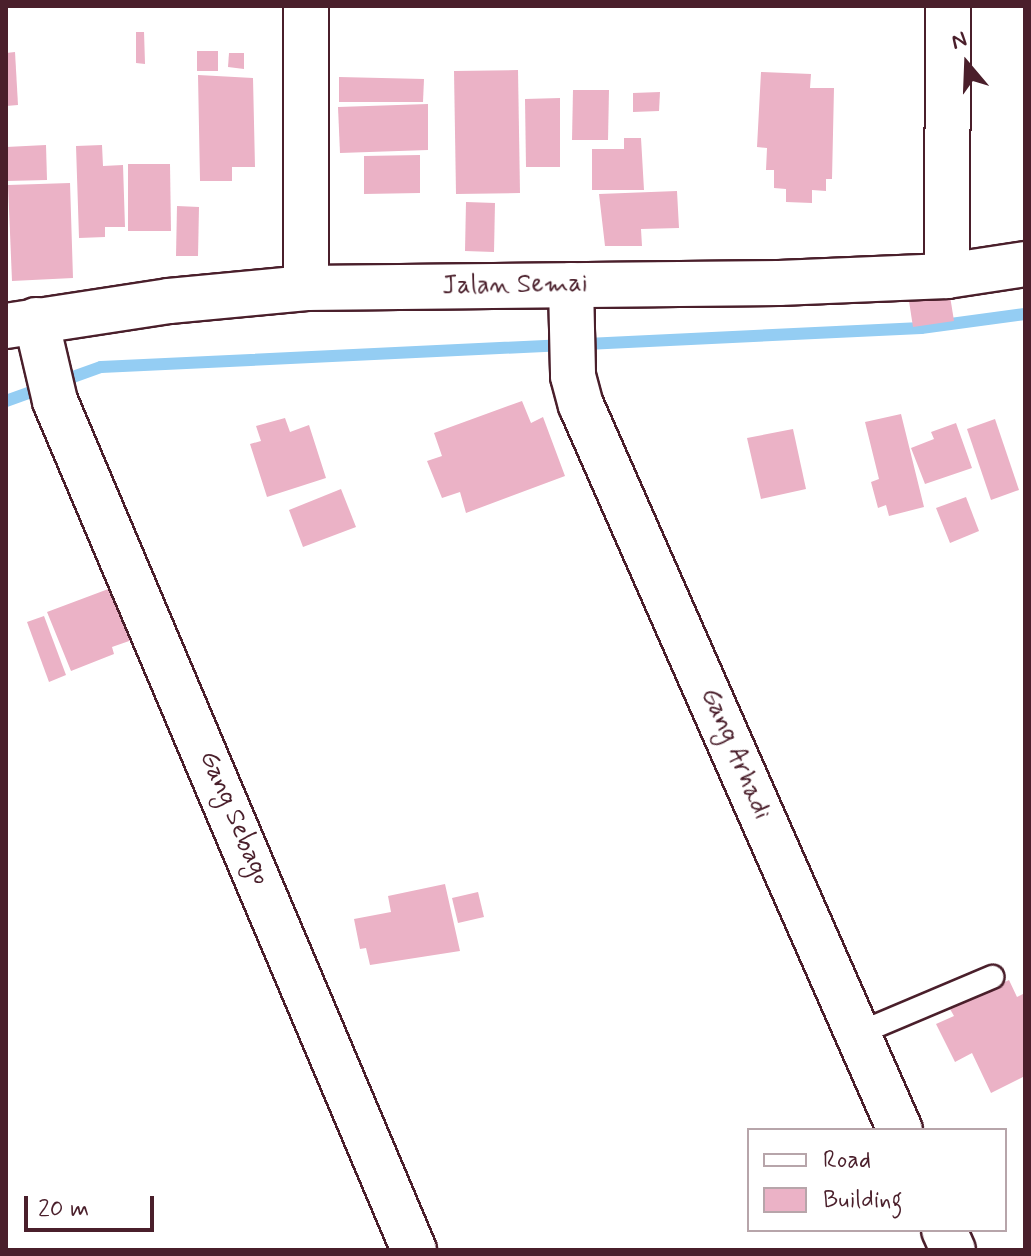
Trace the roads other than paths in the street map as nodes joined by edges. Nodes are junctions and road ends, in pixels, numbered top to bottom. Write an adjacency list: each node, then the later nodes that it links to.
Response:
1 (306, 6): 5 (street)
2 (948, 6): 4 (street)
3 (1025, 264): 4 (street, Jalan Semai)
4 (947, 276): 6 (street, Jalan Semai)
5 (306, 288): 6 (street, Jalan Semai); 7 (street, Jalan Semai)
6 (569, 295): 9 (street, Gang Arhadi)
7 (34, 347): 11 (street, Gang Sebago)
8 (992, 977): 9 (lane)
9 (857, 1034): 10 (street, Gang Arhadi)
10 (899, 1128)
11 (414, 1250)

